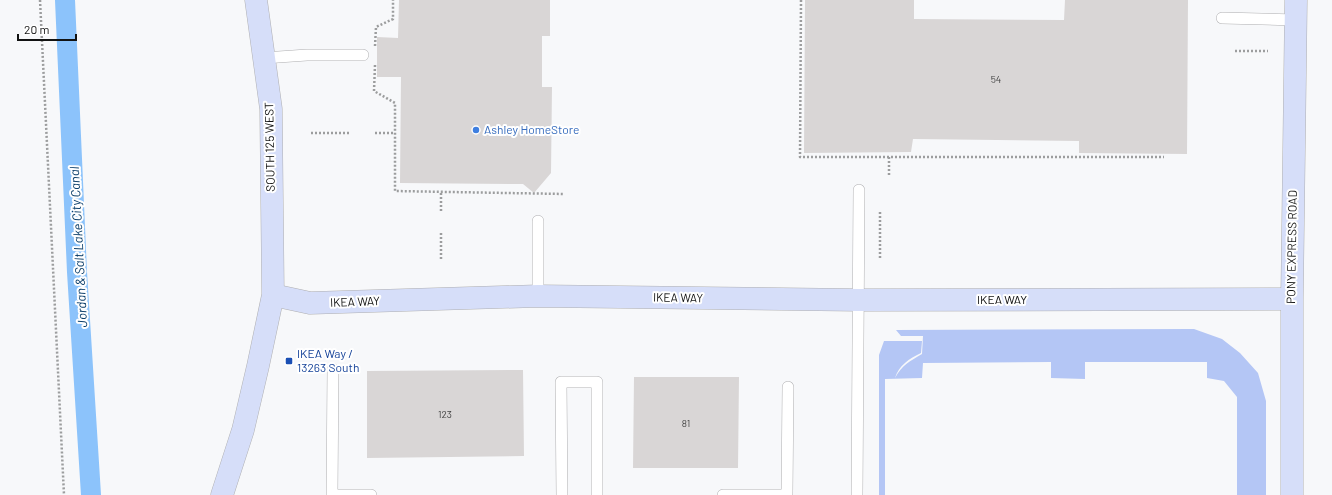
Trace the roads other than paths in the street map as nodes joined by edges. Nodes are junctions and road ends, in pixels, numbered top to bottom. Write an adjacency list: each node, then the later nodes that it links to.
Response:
1 (256, 0): 5 (street, SOUTH 125 WEST)
2 (1296, 10): 3 (lane); 10 (street, PONY EXPRESS ROAD)
3 (1222, 18)
4 (363, 55): 5 (lane)
5 (264, 58): 8 (street, SOUTH 125 WEST)
6 (859, 190): 11 (lane)
7 (538, 221): 9 (lane)
8 (273, 295): 9 (street, IKEA WAY); 14 (street)
9 (538, 296): 11 (street, IKEA WAY)
10 (1292, 299): 11 (street, IKEA WAY); 21 (street, PONY EXPRESS ROAD)
11 (859, 300): 20 (lane)
12 (333, 369): 15 (lane)
13 (788, 387): 19 (lane)
14 (222, 495)
15 (371, 495)
16 (562, 495): 17 (lane)
17 (597, 495)
18 (723, 495): 19 (lane)
19 (787, 495)
20 (858, 495)
21 (1292, 495)

